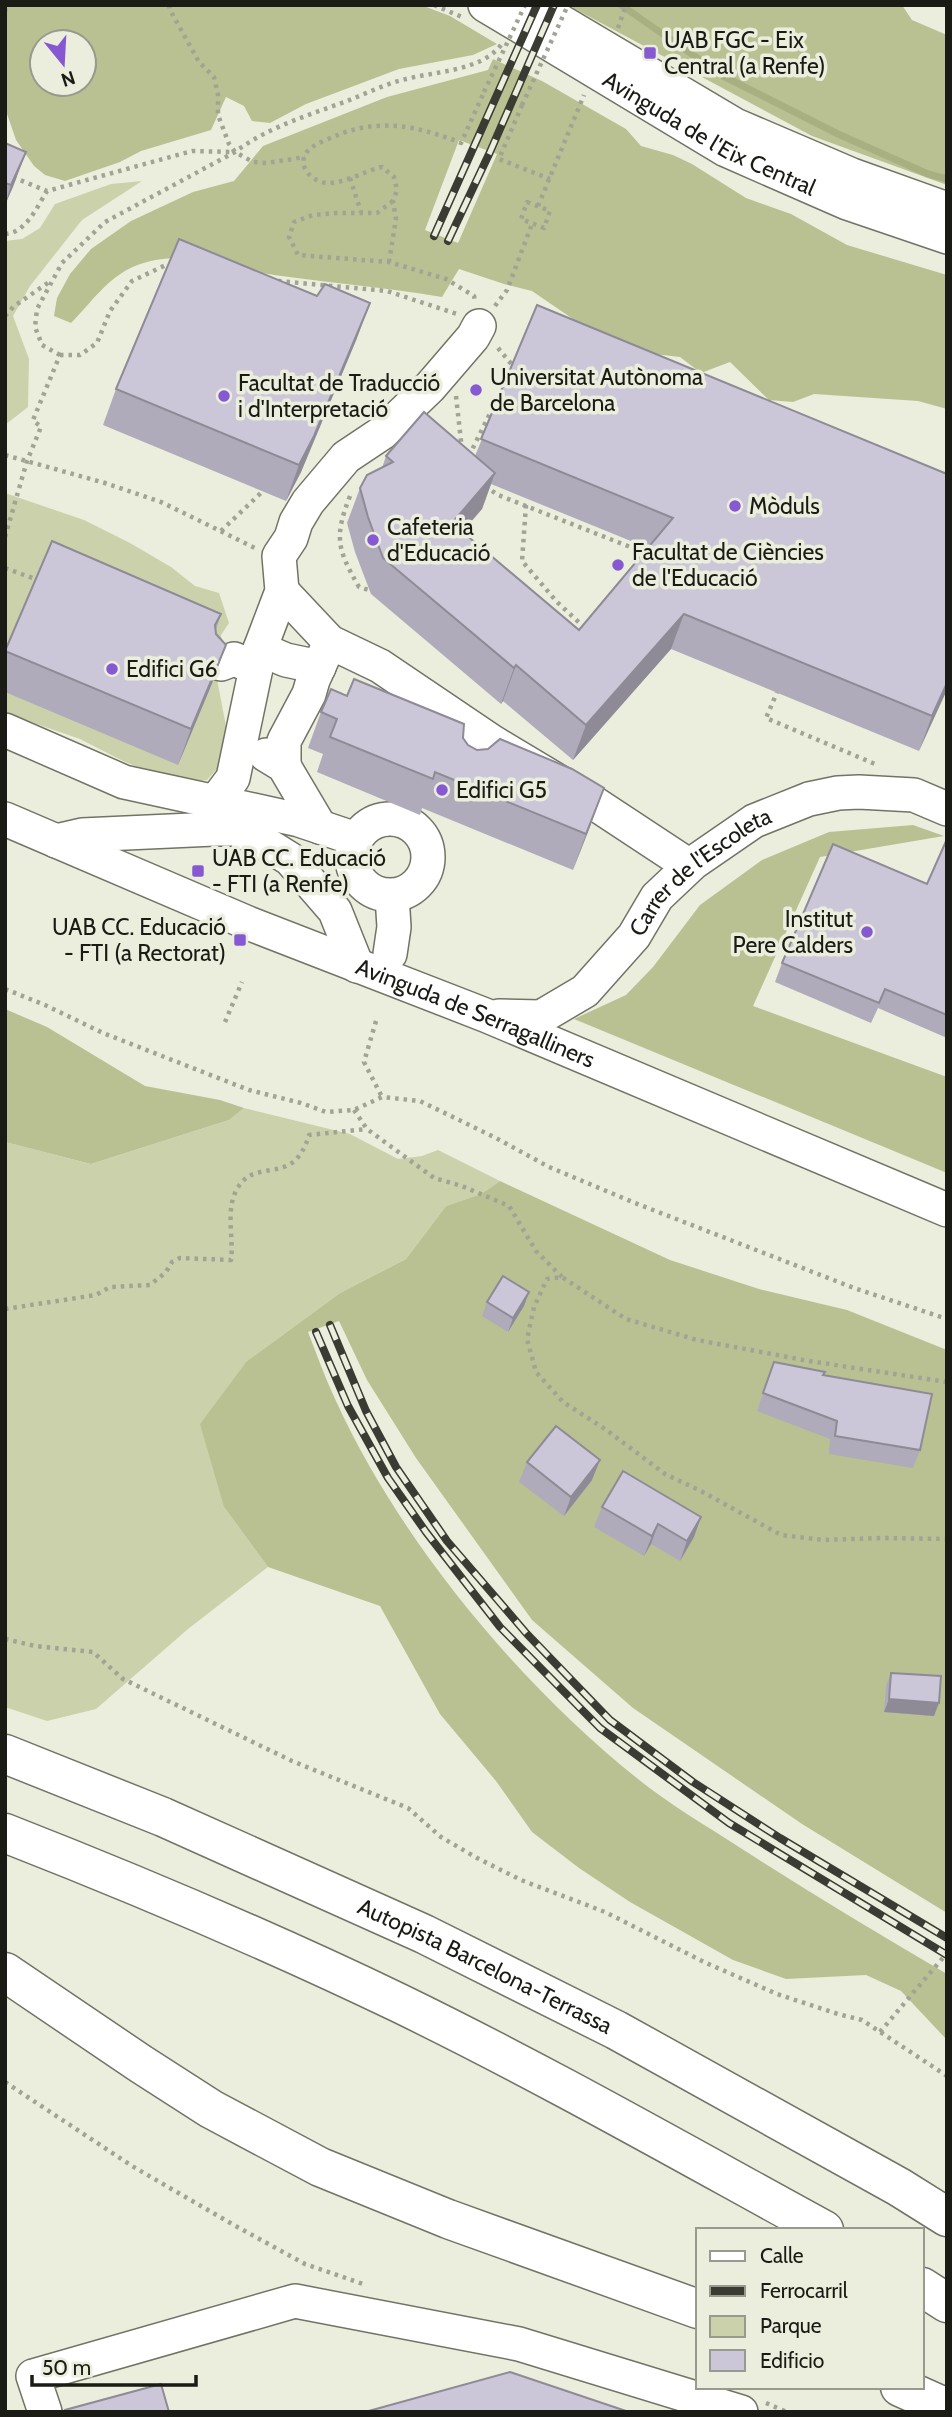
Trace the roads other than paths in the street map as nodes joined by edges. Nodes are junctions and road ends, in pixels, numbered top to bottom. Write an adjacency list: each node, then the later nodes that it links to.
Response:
1 (485, 5): 4 (street, Avinguda de l'Eix Central)
2 (533, 5): 3 (street, Avinguda de l'Eix Central)
3 (947, 209)
4 (947, 237)
5 (479, 326): 6 (street)
6 (282, 591): 7 (street); 8 (street)
7 (325, 655): 8 (street); 11 (street); 13 (street)
8 (258, 658): 9 (street); 10 (street)
9 (221, 664)
10 (248, 705): 11 (street); 14 (street)
11 (296, 714): 15 (street)
12 (5, 730): 17 (street)
13 (491, 741): 16 (street); 24 (street)
14 (241, 744): 15 (street); 17 (street)
15 (284, 766): 20 (street)
16 (468, 767)
17 (215, 802): 20 (street); 21 (street)
18 (947, 809): 28 (street, Carrer de l'Escoleta)
19 (5, 819): 23 (street, Avinguda de Serragalliners)
20 (320, 827): 22 (street)
21 (235, 829): 23 (street); 27 (street)
22 (356, 839): 25 (street); 25 (street)
23 (56, 841): 27 (street, Avinguda de Serragalliners)
24 (682, 861)
25 (392, 895): 26 (street, Avinguda de Serragalliners)
26 (390, 954)
27 (357, 966): 28 (street, Avinguda de Serragalliners)
28 (485, 1015): 29 (street, Avinguda de Serragalliners)
29 (947, 1210)
30 (5, 1755): 33 (highway, Autopista Barcelona-Terrassa)
31 (5, 1833): 34 (highway)
32 (5, 1972): 37 (highway)
33 (947, 2217)
34 (820, 2228)
35 (924, 2288): 36 (highway)
36 (947, 2303)
37 (696, 2308)
38 (904, 2389): 39 (highway)
39 (947, 2408)
40 (45, 2412): 41 (street)
41 (741, 2412)

